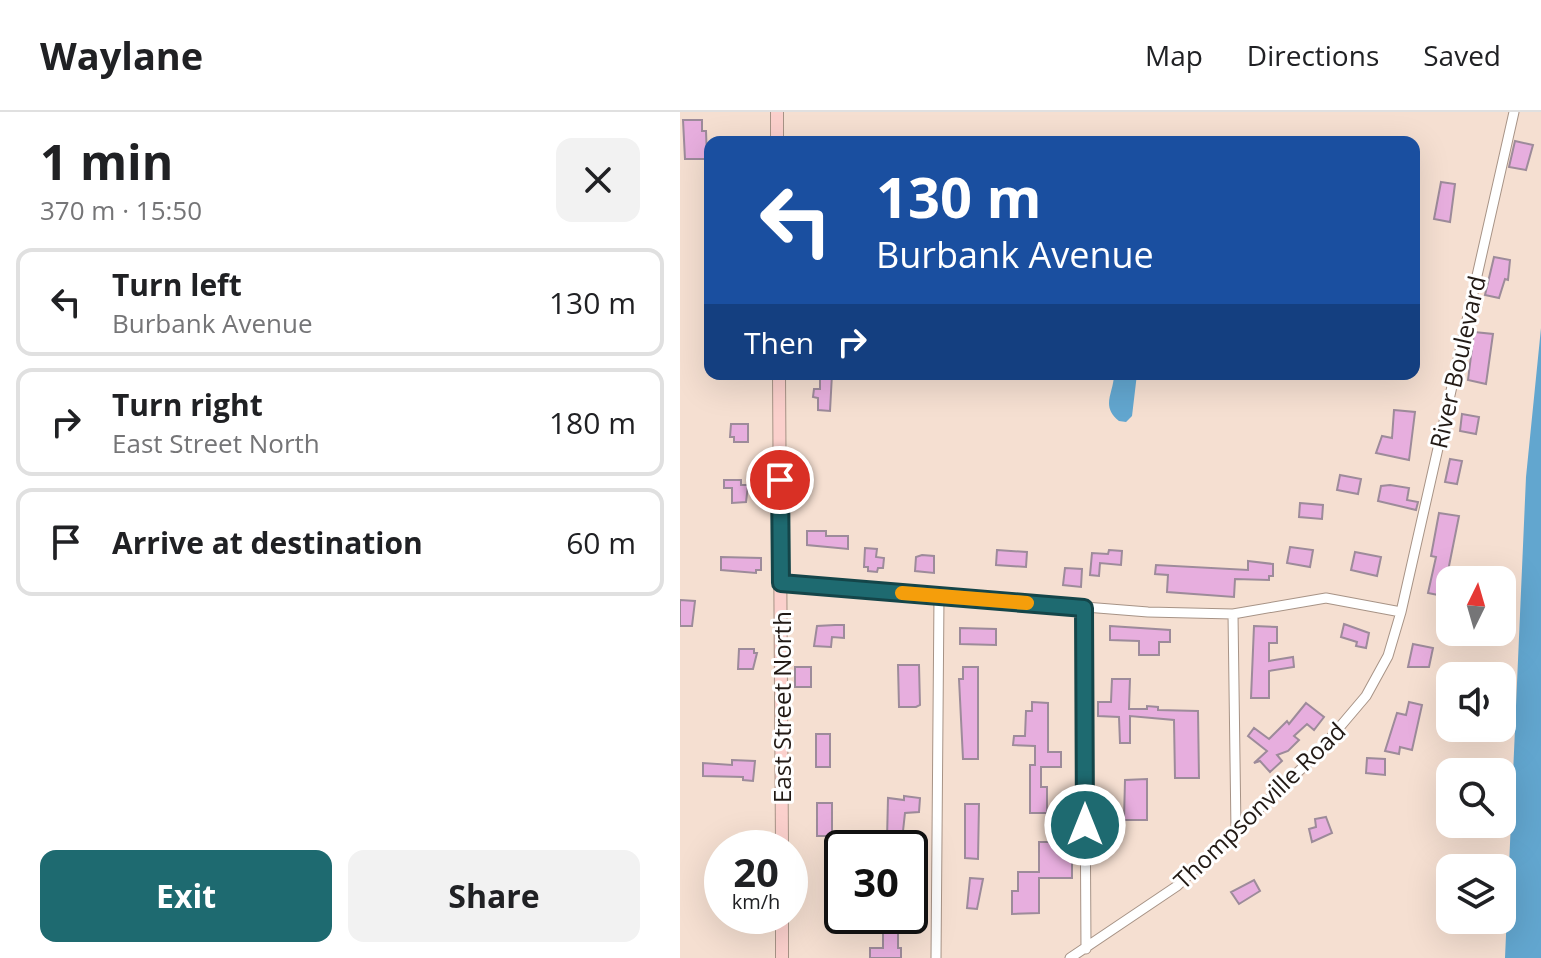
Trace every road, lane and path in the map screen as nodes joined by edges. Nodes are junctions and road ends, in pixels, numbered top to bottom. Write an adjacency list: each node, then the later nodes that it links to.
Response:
1 (777, 112): 3 (main road)
2 (1514, 112): 8 (street, River Boulevard)
3 (777, 136)
4 (779, 380): 5 (main road, East Street North)
5 (781, 583): 6 (street); 10 (main road, East Street North)
6 (939, 596): 7 (street); 15 (street)
7 (1084, 608): 9 (street); 13 (street)
8 (1401, 612): 9 (street); 11 (street, Thompsonville Road)
9 (1233, 614): 11 (street)
10 (782, 830)
11 (1236, 831): 13 (street, Thompsonville Road)
12 (782, 934): 14 (main road)
13 (1086, 949): 16 (street, Thompsonville Road)
14 (782, 958)
15 (936, 958)
16 (1070, 958)

